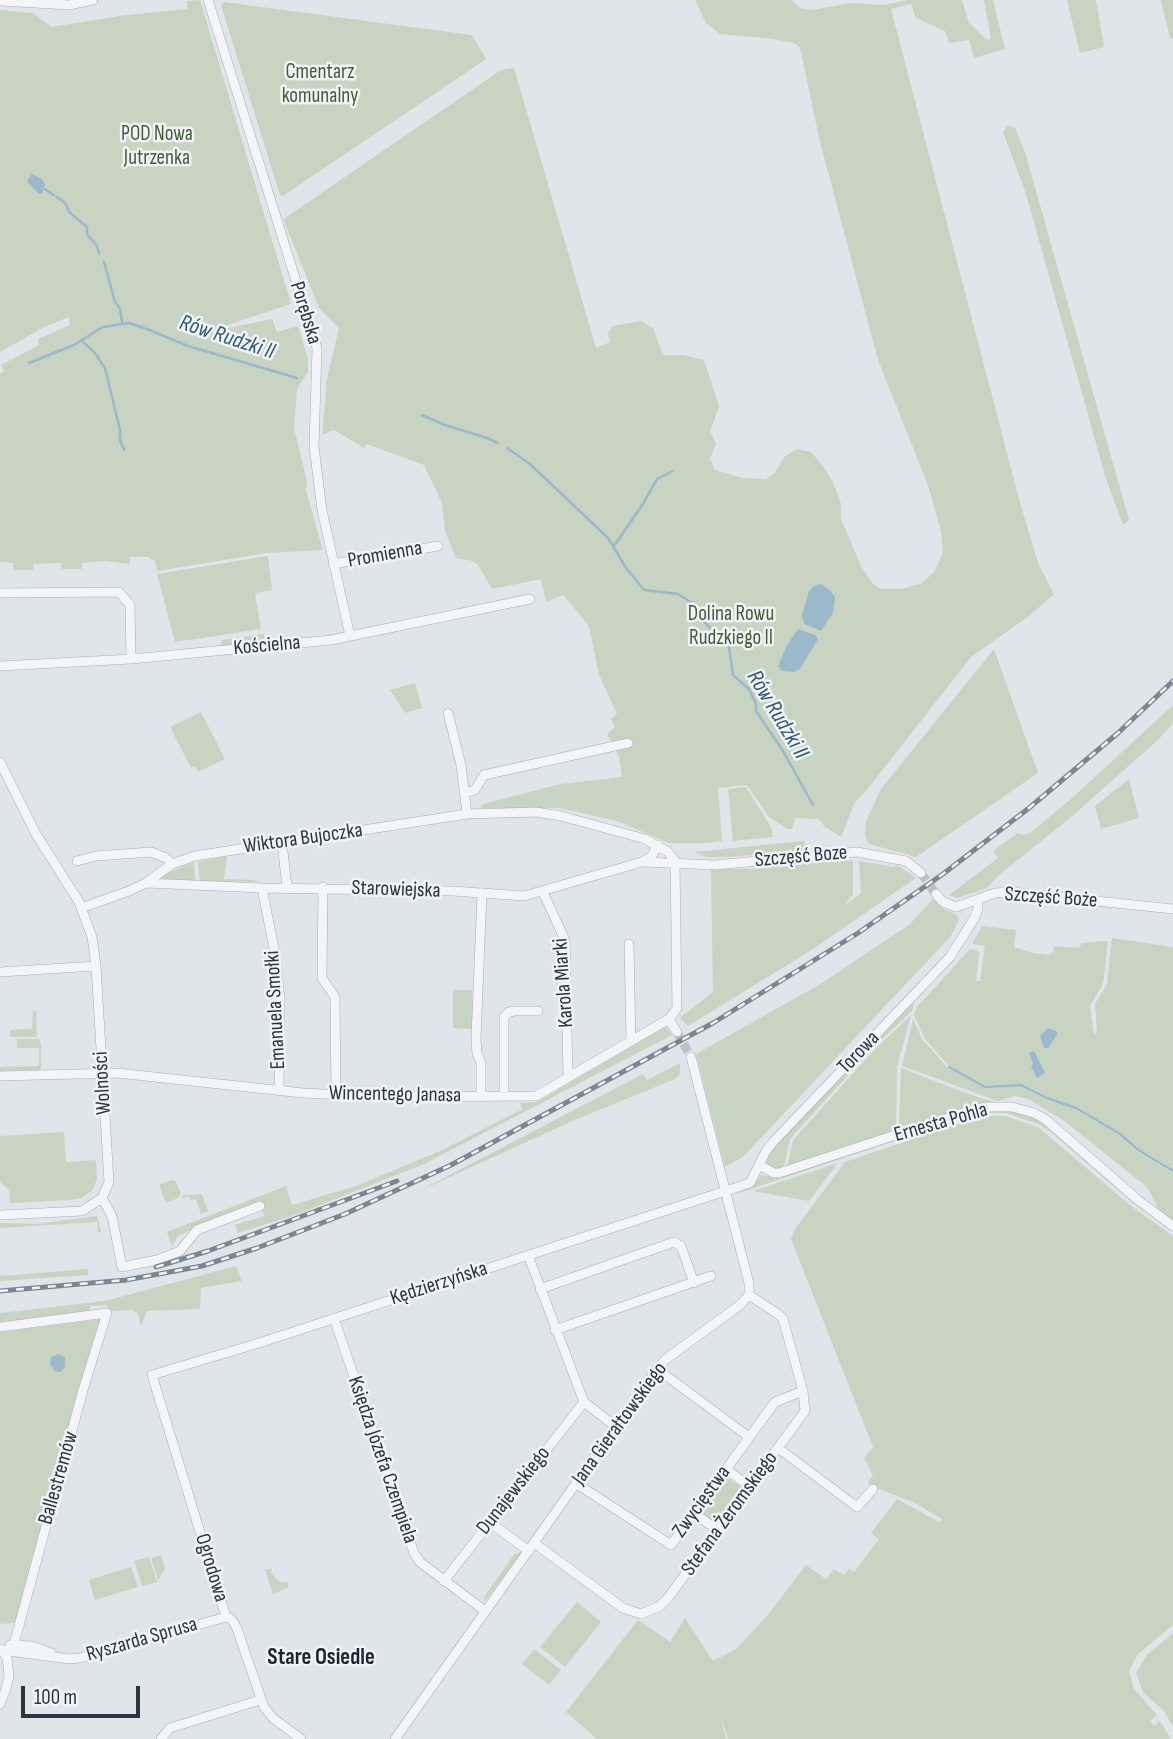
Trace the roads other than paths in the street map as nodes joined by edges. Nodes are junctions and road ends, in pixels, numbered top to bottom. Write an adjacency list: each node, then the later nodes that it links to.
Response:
1 (93, 0): 4 (street)
2 (208, 0): 6 (street, Porębska)
3 (0, 1): 4 (street)
4 (69, 3)
5 (438, 546): 6 (street, Promienna)
6 (333, 564): 9 (street, Porębska)
7 (0, 593): 10 (street)
8 (530, 599): 9 (street, Kościelna)
9 (350, 636): 10 (street, Kościelna)
10 (131, 659): 11 (street, Kościelna)
11 (0, 666)
12 (448, 713): 15 (street)
13 (628, 743): 15 (street)
14 (0, 761): 32 (street, Wolności)
15 (464, 793): 16 (street)
16 (467, 814): 17 (street, Wiktora Bujoczka); 18 (street, Wiktora Bujoczka)
17 (282, 844): 22 (street, Wiktora Bujoczka); 25 (street)
18 (658, 845): 20 (street); 21 (street, Wiktora Bujoczka)
19 (77, 861): 22 (street)
20 (642, 862): 21 (street, Starowiejska); 28 (street, Starowiejska)
21 (676, 862): 23 (street, Szczęść Boze); 38 (street)
22 (172, 864): 24 (street, Wiktora Bujoczka)
23 (921, 873)
24 (146, 883): 27 (street, Starowiejska); 32 (street)
25 (287, 887): 26 (street, Starowiejska); 27 (street, Starowiejska)
26 (323, 887): 29 (street, Starowiejska); 46 (street)
27 (262, 888): 45 (street, Emanuela Smołki)
28 (542, 892): 29 (street, Starowiejska); 44 (street, Karola Miarki)
29 (482, 894): 47 (street)
30 (936, 894): 31 (street, Szczęść Boże)
31 (978, 900): 33 (street, Szczęść Boże); 49 (street, Torowa)
32 (82, 908): 35 (street, Wolności)
33 (1173, 909)
34 (629, 944): 40 (street)
35 (96, 966): 36 (street); 42 (street, Wolności)
36 (0, 972)
37 (538, 1011): 48 (street)
38 (669, 1019): 39 (street); 40 (street, Wincentego Janasa)
39 (677, 1032)
40 (631, 1041): 44 (street, Wincentego Janasa)
41 (691, 1057): 50 (street)
42 (103, 1073): 43 (street, Wincentego Janasa); 45 (street, Wincentego Janasa); 51 (street, Wolności)
43 (0, 1076)
44 (568, 1077): 48 (street, Wincentego Janasa)
45 (279, 1090): 46 (street, Wincentego Janasa)
46 (336, 1096): 47 (street, Wincentego Janasa)
47 (481, 1096): 48 (street, Wincentego Janasa)
48 (504, 1096)
49 (759, 1165): 50 (street, Torowa); 54 (street, Ernesta Pohla)
50 (725, 1192): 55 (street, Kędzierzyńska); 59 (street)
51 (102, 1198): 52 (street); 53 (street)
52 (260, 1206)
53 (0, 1216)
54 (1173, 1226)
55 (528, 1255): 58 (street); 60 (street, Kędzierzyńska)
56 (711, 1276): 57 (street)
57 (694, 1283): 58 (street); 62 (street)
58 (540, 1289): 62 (street)
59 (749, 1295): 63 (street, Jana Gierałtowskiego); 65 (street, Stefana Żeromskiego)
60 (334, 1318): 64 (street, Kędzierzyńska); 78 (street, Księdza Józefa Czempiela)
61 (0, 1327): 81 (street, Ballestremów)
62 (555, 1330): 66 (street)
63 (657, 1369): 67 (street, Jana Gierałtowskiego); 68 (street)
64 (152, 1375): 80 (street, Ogrodowa)
65 (803, 1391): 68 (street, Zwycięstwa); 69 (street, Stefana Żeromskiego)
66 (584, 1402): 67 (street); 75 (street, Dunajewskiego)
67 (616, 1426): 71 (street, Jana Gierałtowskiego)
68 (749, 1437): 70 (street, Zwycięstwa)
69 (778, 1448): 72 (street, Stefana Żeromskiego); 73 (street)
70 (726, 1469): 72 (street); 74 (street, Zwycięstwa)
71 (577, 1484): 74 (street, Zwycięstwa); 77 (street, Jana Gierałtowskiego)
72 (750, 1487): 76 (street, Stefana Żeromskiego)
73 (873, 1489)
74 (694, 1513): 76 (street)
75 (489, 1522): 77 (street); 78 (street, Dunajewskiego)
76 (718, 1530): 77 (street, Stefana Żeromskiego)
77 (531, 1547): 79 (street, Jana Gierałtowskiego)
78 (444, 1581): 79 (street, Księdza Józefa Czempiela)
79 (485, 1612): 88 (street, Jana Gierałtowskiego)
80 (226, 1617): 83 (street, Ryszarda Sprusa); 84 (street, Ogrodowa)
81 (14, 1644): 82 (street); 83 (street, Ryszarda Sprusa)
82 (0, 1651): 83 (street, Ryszarda Sprusa); 85 (street)
83 (58, 1657)
84 (260, 1700): 86 (street); 87 (street, Ogrodowa)
85 (0, 1704)
86 (161, 1739)
87 (301, 1739)
88 (394, 1739)

